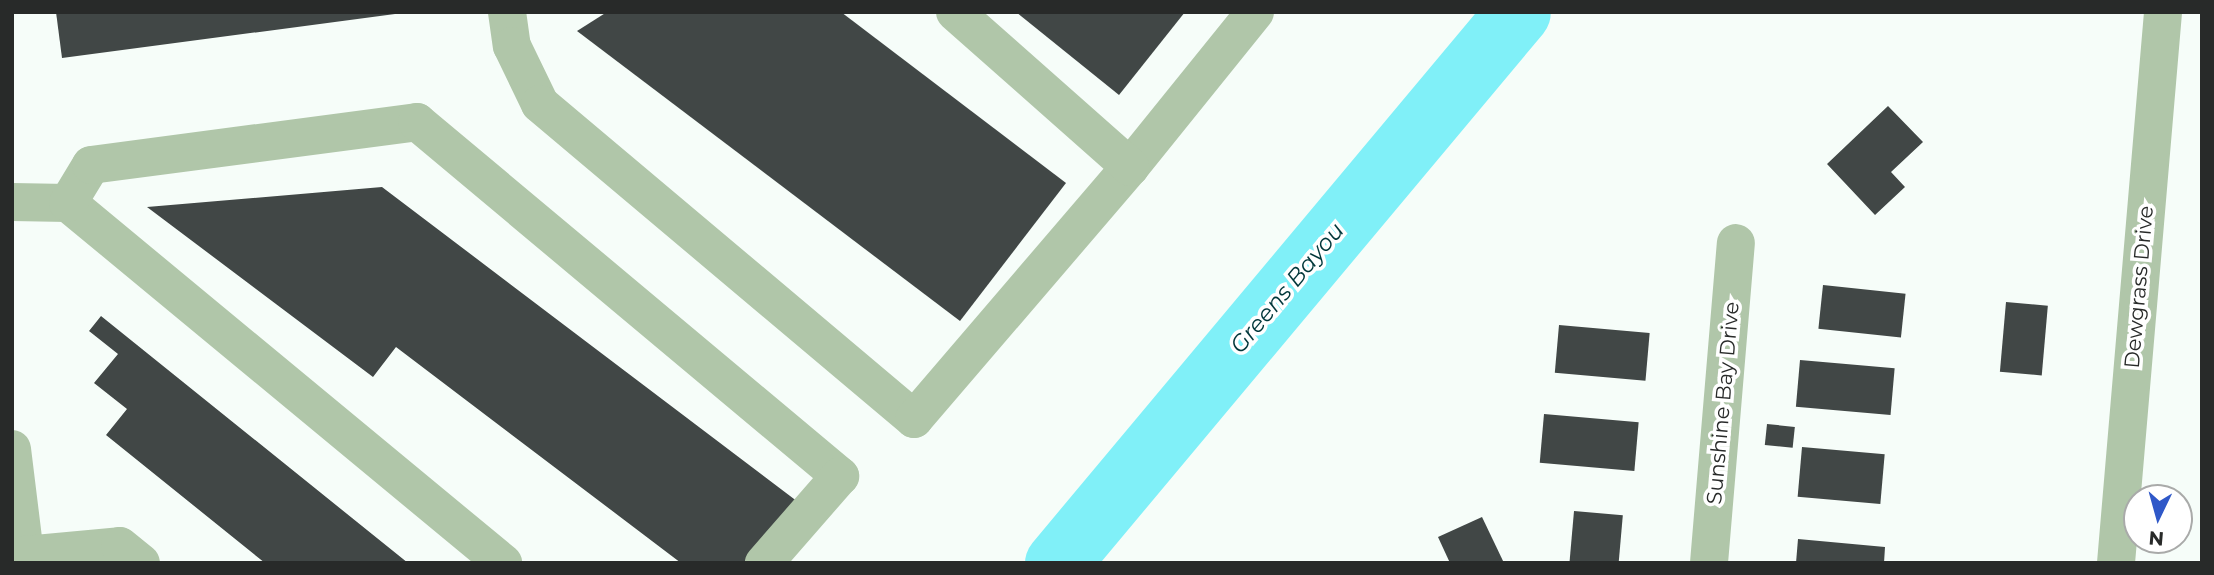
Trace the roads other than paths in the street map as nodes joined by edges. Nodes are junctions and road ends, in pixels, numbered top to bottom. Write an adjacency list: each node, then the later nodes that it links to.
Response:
1 (507, 12): 5 (street)
2 (956, 12): 5 (street)
3 (1255, 12): 5 (street)
4 (2163, 12): 15 (street, Dewgrass Drive)
5 (1130, 167)
6 (12, 201): 7 (street)
7 (68, 203): 12 (street); 13 (street)
8 (1737, 243): 14 (street, Sunshine Bay Drive)
9 (12, 449): 10 (street)
10 (26, 559): 11 (street)
11 (141, 563)
12 (503, 563)
13 (764, 563)
14 (1709, 563)
15 (2116, 563)

